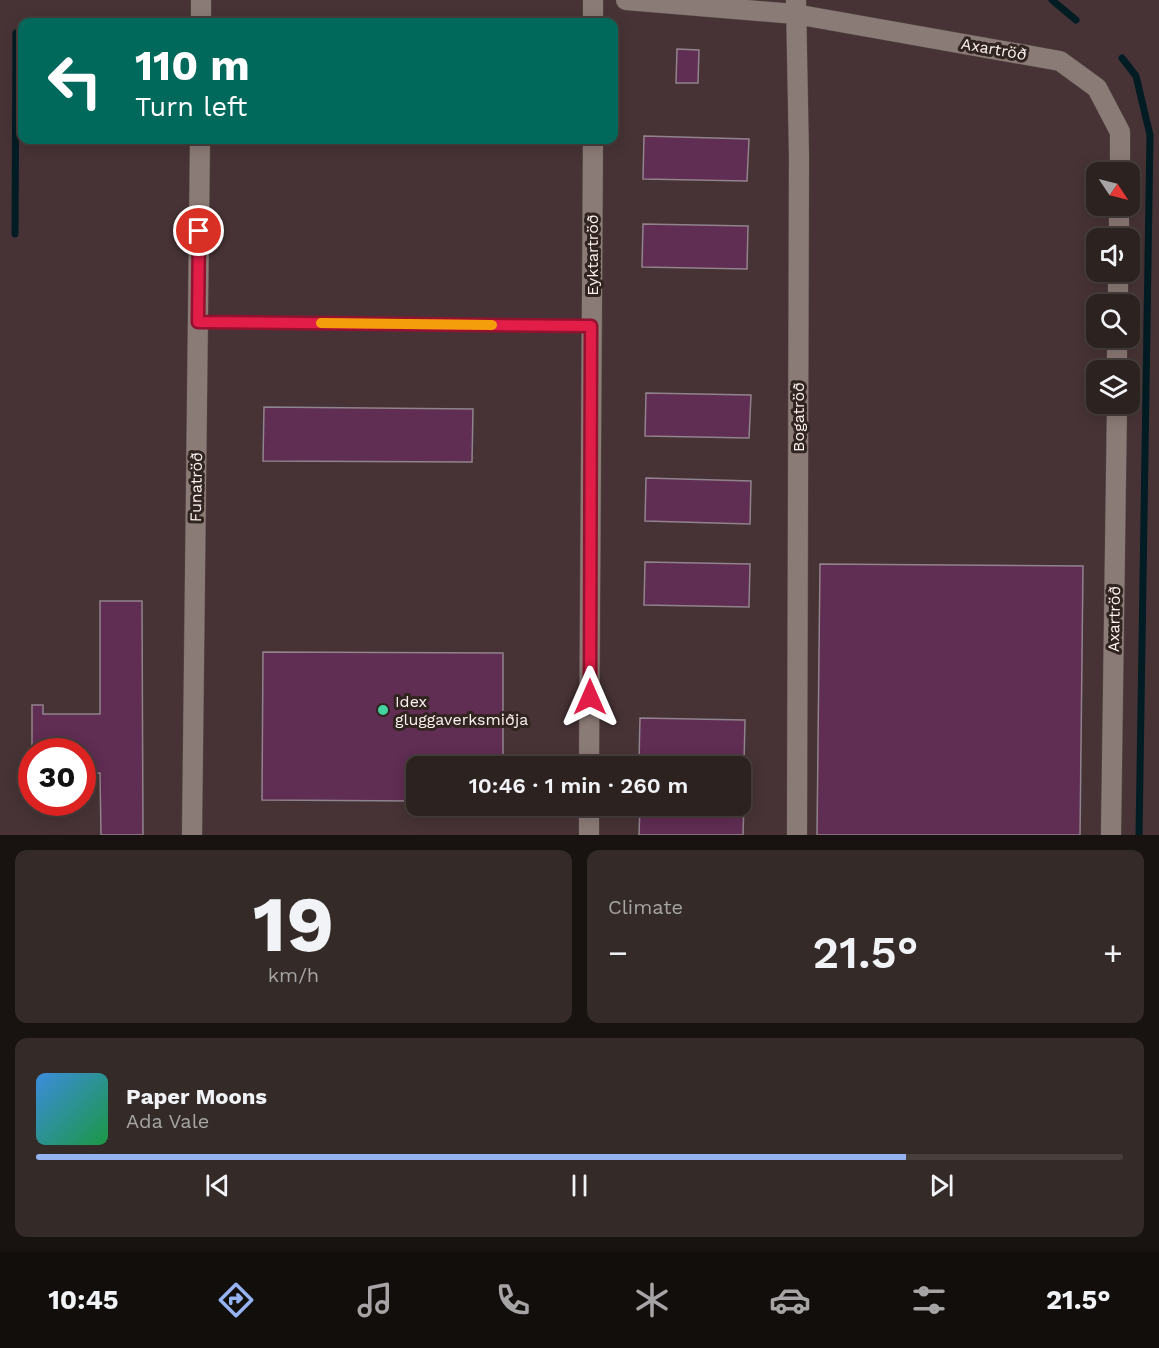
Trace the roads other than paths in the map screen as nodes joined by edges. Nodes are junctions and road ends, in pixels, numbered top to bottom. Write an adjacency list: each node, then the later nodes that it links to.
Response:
1 (201, 0): 5 (street)
2 (593, 0): 6 (street)
3 (626, 0): 4 (street, Axartröð)
4 (795, 7): 9 (street, Axartröð); 17 (street, Bogatröð)
5 (201, 18)
6 (593, 18)
7 (200, 144): 10 (street, Funatröð)
8 (593, 144): 11 (street, Eyktartröð)
9 (1120, 162)
10 (198, 322): 11 (lane); 15 (street, Funatröð)
11 (591, 326): 13 (street, Eyktartröð)
12 (1117, 414): 18 (street, Axartröð)
13 (589, 756)
14 (589, 816): 16 (street)
15 (192, 835)
16 (589, 835)
17 (797, 835)
18 (1111, 835)

